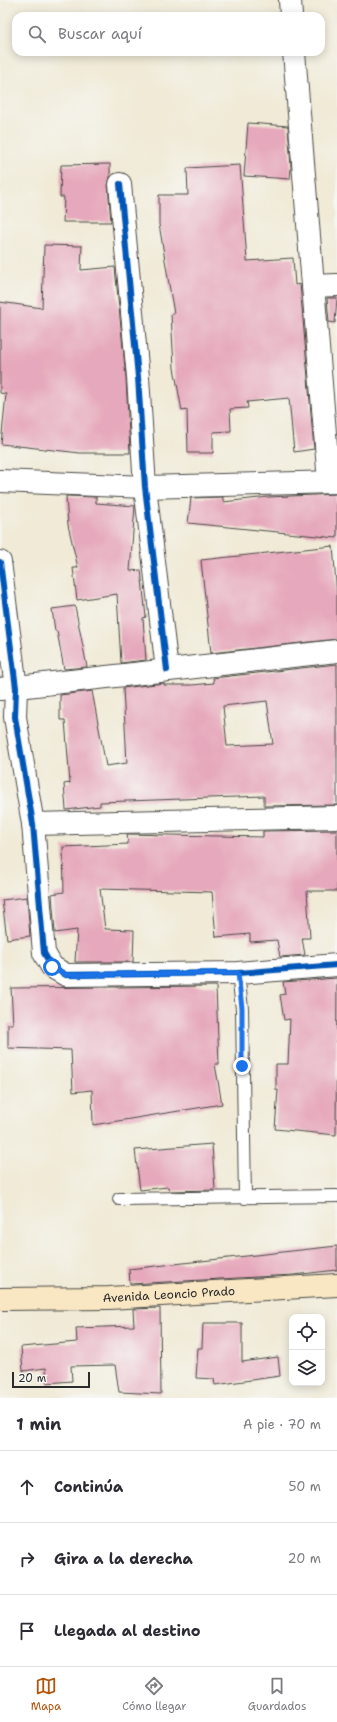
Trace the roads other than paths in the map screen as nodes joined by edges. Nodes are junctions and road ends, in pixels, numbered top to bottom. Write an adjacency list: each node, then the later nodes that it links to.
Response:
1 (290, 0): 2 (street)
2 (291, 12)
3 (294, 56): 6 (street)
4 (120, 184): 9 (street)
5 (337, 285): 6 (street)
6 (313, 286): 8 (street)
7 (0, 481): 9 (street)
8 (333, 482): 9 (street)
9 (145, 487): 12 (street)
10 (0, 562): 13 (street)
11 (337, 651): 12 (street)
12 (168, 670): 13 (street)
13 (8, 689): 15 (street)
14 (337, 817): 15 (street)
15 (33, 824): 17 (street)
16 (337, 965): 17 (street)
17 (238, 973): 19 (lane)
18 (337, 1196): 19 (lane)
19 (245, 1198): 20 (lane)
20 (119, 1199)
21 (337, 1284): 22 (main road, Avenida Leoncio Prado)
22 (0, 1299)

